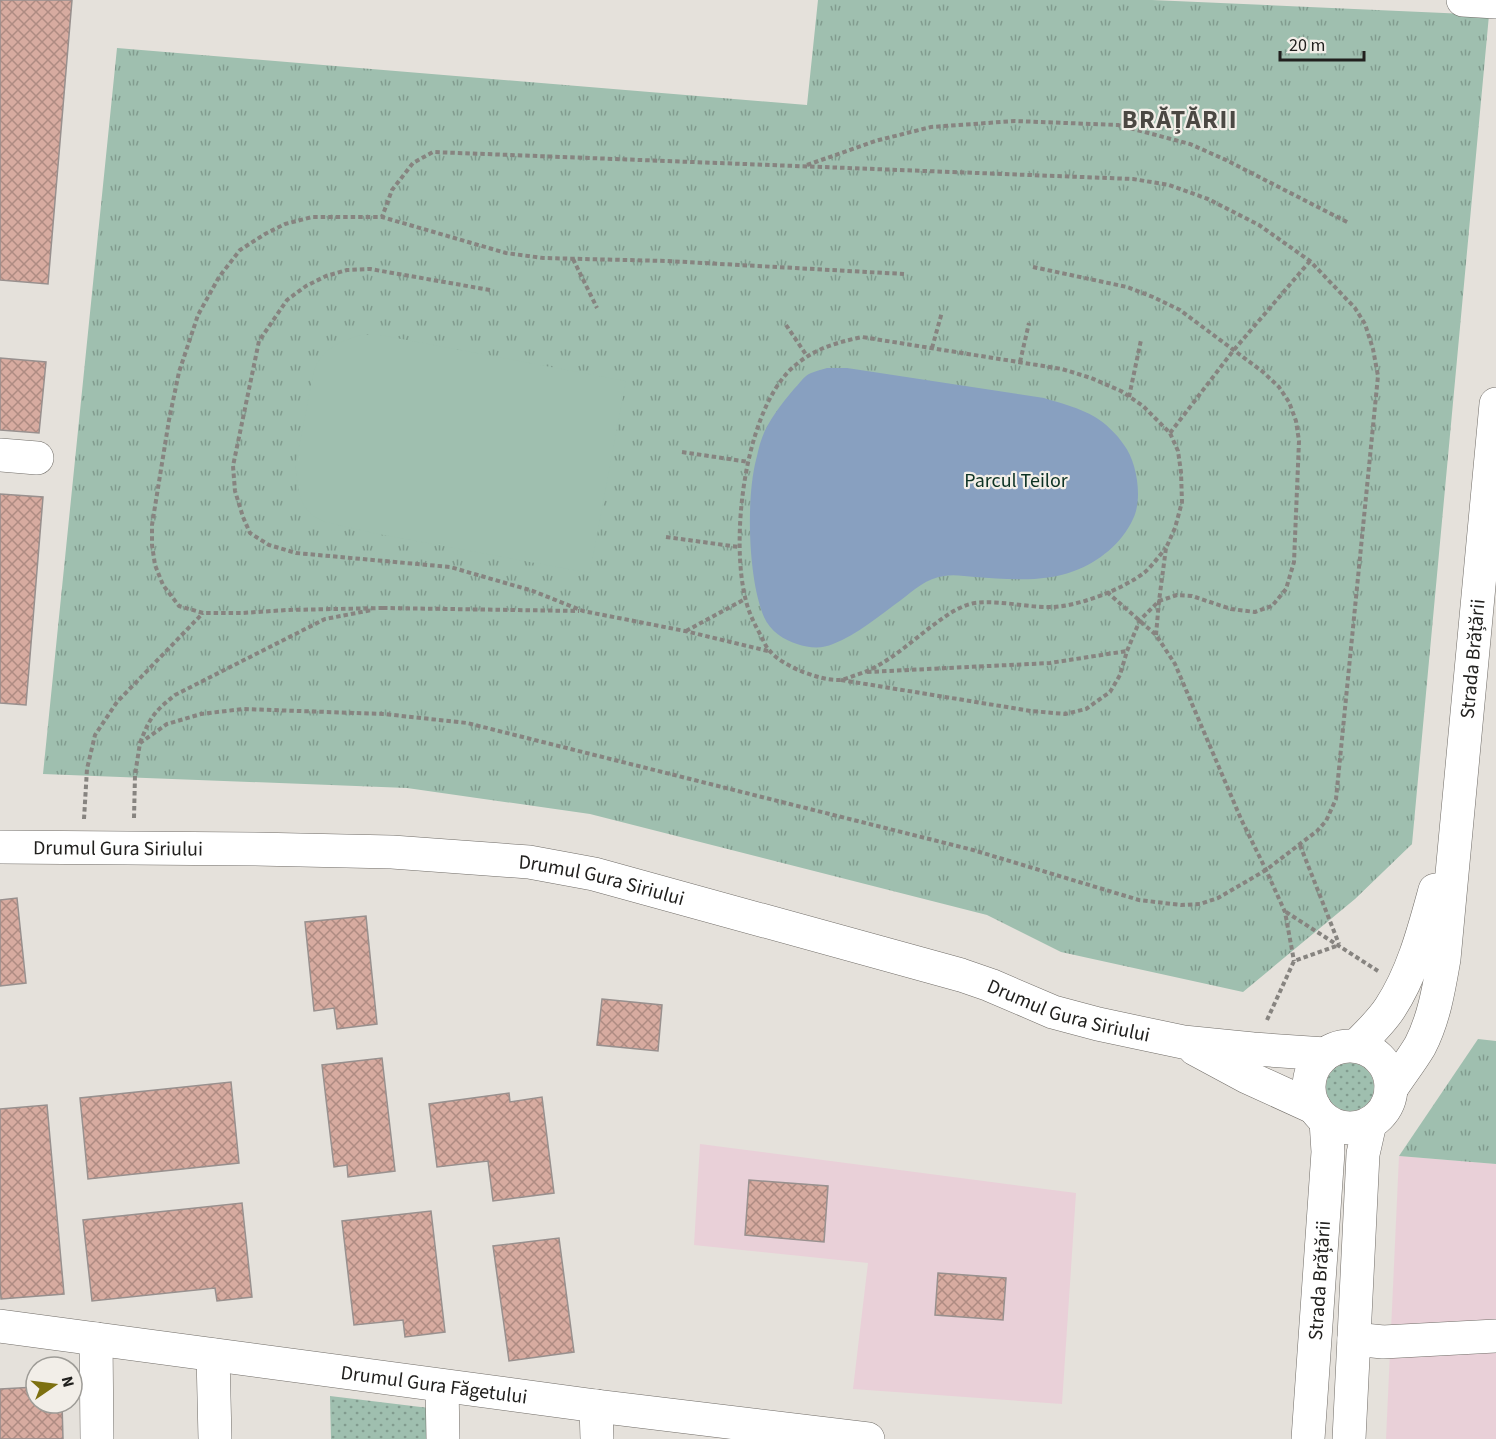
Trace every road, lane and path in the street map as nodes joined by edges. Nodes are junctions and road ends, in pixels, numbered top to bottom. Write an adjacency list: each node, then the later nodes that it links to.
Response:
1 (1463, 0): 2 (street)
2 (1496, 2)
3 (803, 166): 4 (path); 5 (path); 7 (path)
4 (382, 217): 6 (path); 35 (path)
5 (1349, 224)
6 (573, 259): 9 (path); 11 (path)
7 (1310, 261): 17 (path); 45 (path)
8 (1033, 267): 17 (path)
9 (904, 274)
10 (490, 290): 34 (path)
11 (597, 308)
12 (942, 312): 16 (path)
13 (1029, 323): 19 (path)
14 (786, 325): 18 (path)
15 (1142, 340): 20 (path)
16 (932, 348): 18 (path); 19 (path)
17 (1233, 351): 22 (path); 32 (path)
18 (807, 356): 26 (path)
19 (1020, 362): 20 (path)
20 (1129, 397): 22 (path)
21 (1496, 404): 44 (street, Strada Brățării)
22 (1170, 433): 29 (path)
23 (682, 452): 26 (path)
24 (0, 455): 25 (street)
25 (37, 458)
26 (749, 462): 28 (path)
27 (666, 537): 28 (path)
28 (739, 547): 31 (path)
29 (1166, 548): 30 (path); 32 (path)
30 (1107, 592): 36 (path); 41 (path)
31 (745, 599): 37 (path); 39 (path)
32 (1159, 601): 36 (path); 38 (path)
33 (382, 608): 34 (path); 35 (path); 43 (path)
34 (583, 611): 37 (path)
35 (203, 613): 47 (path)
36 (1140, 620): 38 (path); 40 (path)
37 (685, 631): 39 (path)
38 (1156, 635): 49 (path)
39 (769, 651): 42 (path)
40 (1127, 651): 41 (path); 42 (path)
41 (866, 672): 42 (path)
42 (840, 680)
43 (140, 743): 48 (path); 49 (path)
44 (1458, 805): 55 (street, Strada Brățării); 58 (street, Strada Brățării)
45 (1300, 845): 49 (path); 51 (path)
46 (0, 847): 47 (street, Drumul Gura Siriului)
47 (82, 848): 48 (street, Drumul Gura Siriului)
48 (133, 849): 54 (street, Drumul Gura Siriului)
49 (1266, 870): 50 (path)
50 (1285, 912): 51 (path); 52 (path)
51 (1339, 945): 52 (path); 53 (path)
52 (1294, 961): 56 (path)
53 (1382, 973)
54 (1183, 1042): 56 (street, Drumul Gura Siriului); 59 (street, Drumul Gura Siriului)
55 (1356, 1046): 57 (street); 58 (street)
56 (1253, 1049): 57 (street, Drumul Gura Siriului)
57 (1325, 1054): 59 (street)
58 (1391, 1089): 60 (street)
59 (1321, 1115): 60 (street); 74 (street, Strada Brățării)
60 (1370, 1123): 64 (street, Strada Brățării)
61 (0, 1326): 63 (street, Drumul Gura Făgetului)
62 (1496, 1336): 64 (street)
63 (96, 1339): 65 (street, Drumul Gura Făgetului); 69 (street)
64 (1354, 1339): 75 (street, Strada Brățării)
65 (213, 1355): 66 (street, Drumul Gura Făgetului); 70 (street)
66 (442, 1386): 67 (street, Drumul Gura Făgetului); 71 (street)
67 (596, 1407): 68 (street, Drumul Gura Făgetului); 72 (street)
68 (730, 1431): 73 (street, Drumul Gura Făgetului)
69 (97, 1439)
70 (215, 1439)
71 (443, 1439)
72 (597, 1439)
73 (868, 1439)
74 (1308, 1439)
75 (1349, 1439)

